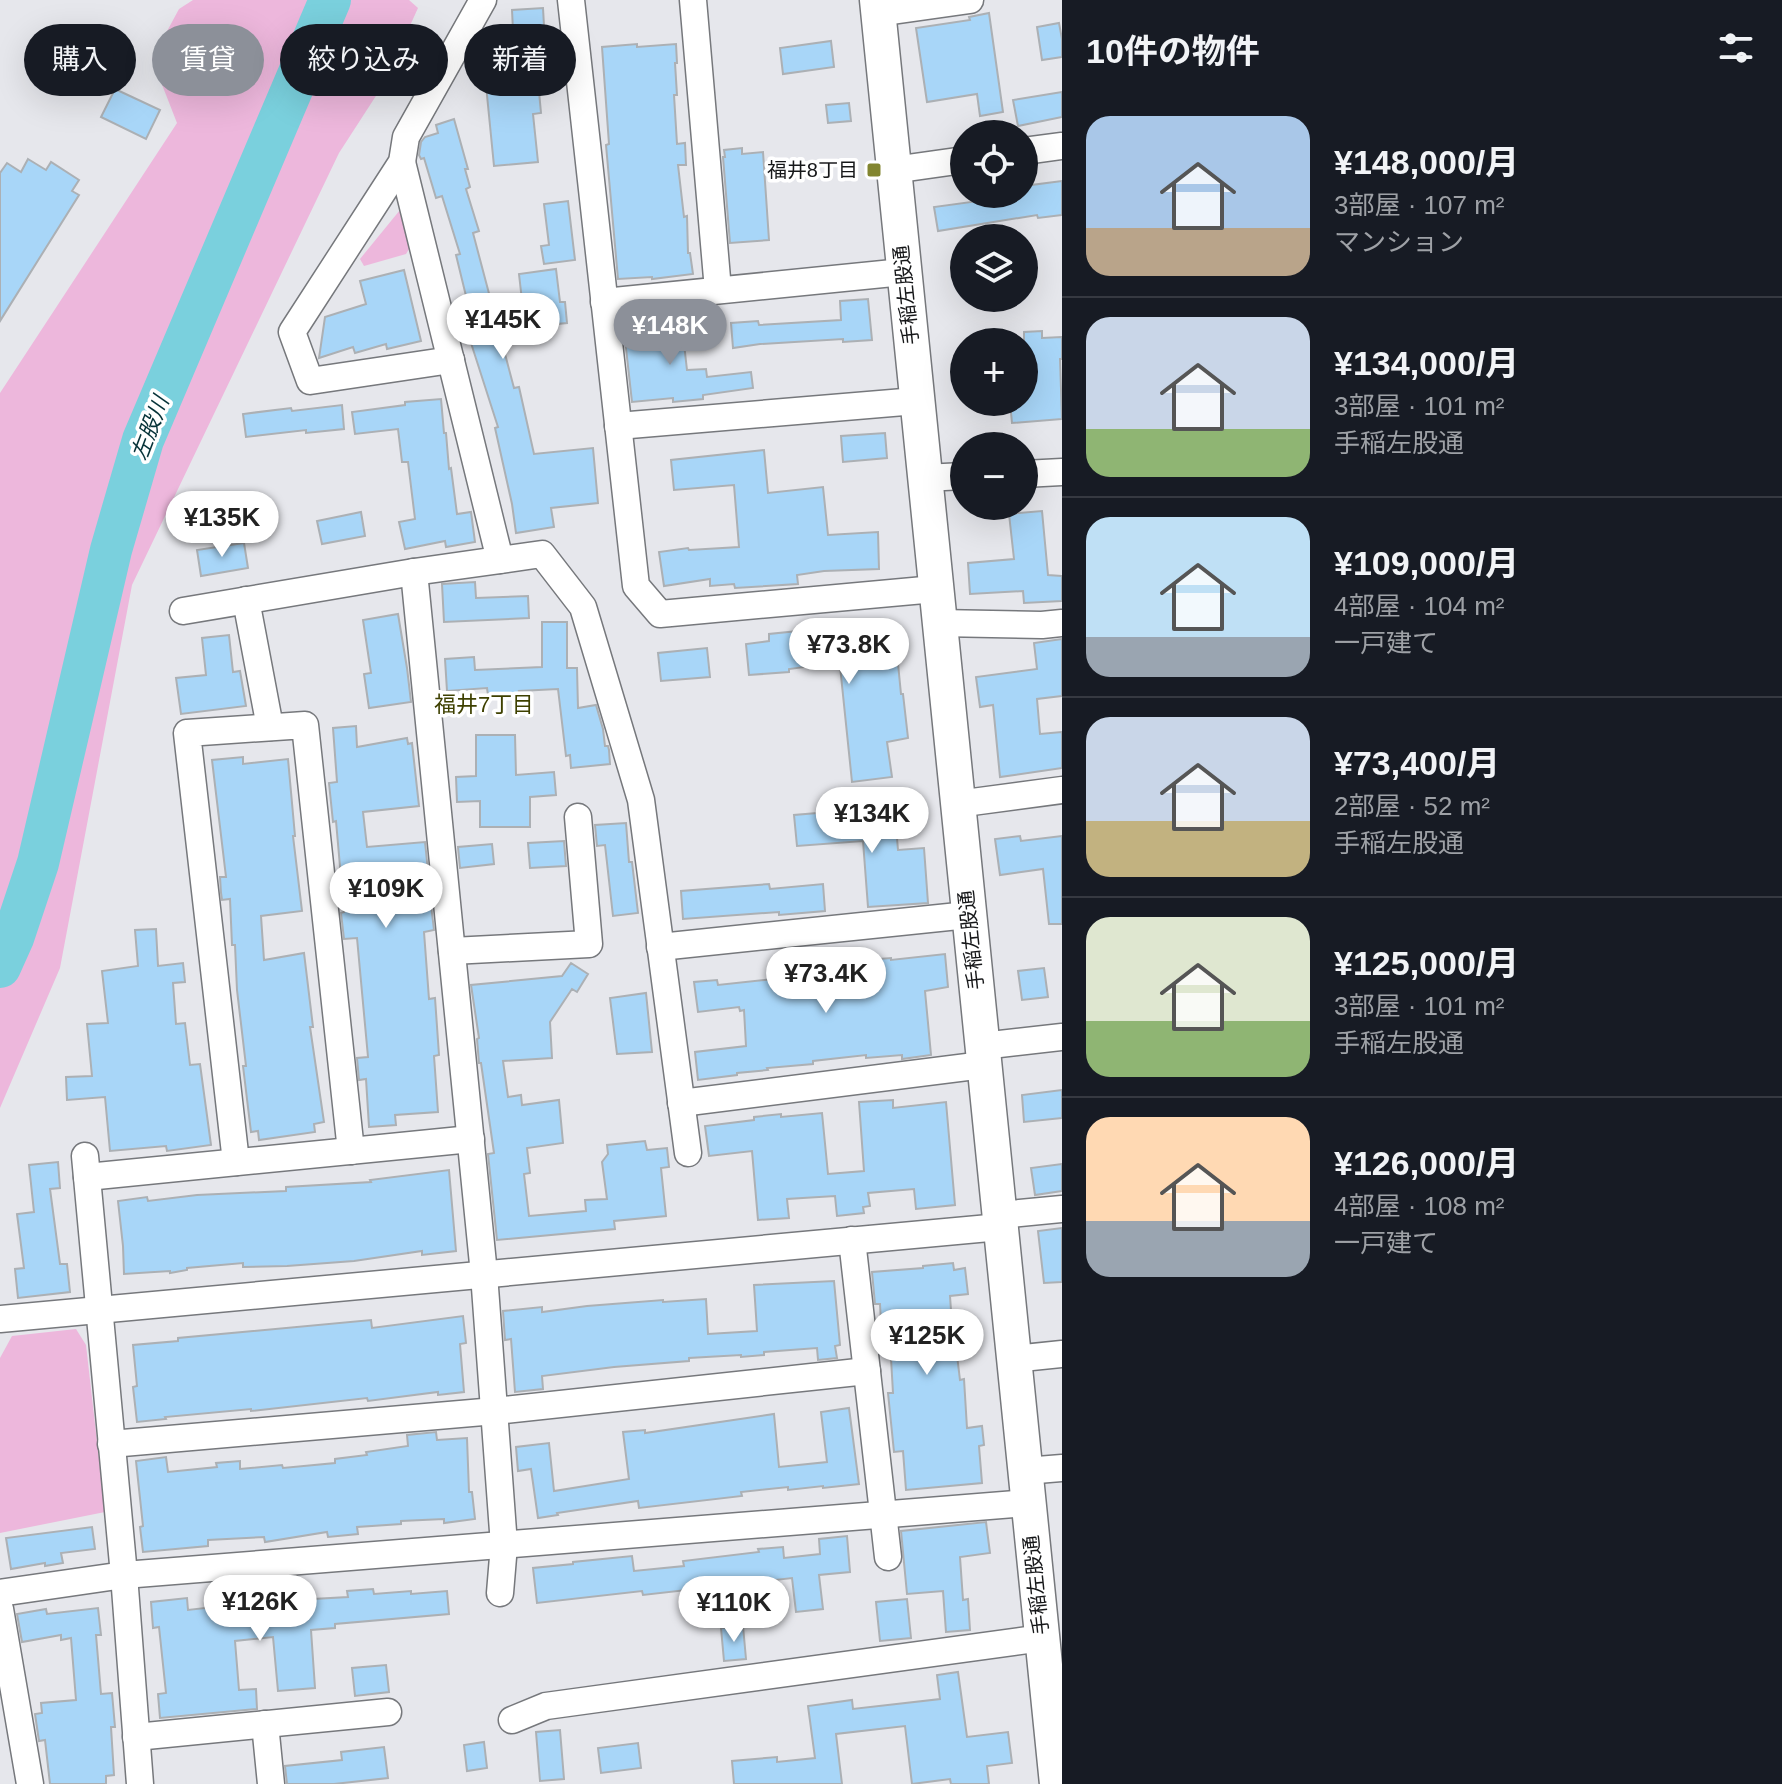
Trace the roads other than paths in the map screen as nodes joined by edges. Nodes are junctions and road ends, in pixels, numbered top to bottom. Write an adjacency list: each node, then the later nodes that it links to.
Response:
1 (483, 0): 8 (street)
2 (571, 0): 13 (street)
3 (693, 0): 12 (street)
4 (970, 0): 5 (street)
5 (878, 6): 10 (main road, 手稲左股通)
6 (1062, 146): 7 (street)
7 (1038, 149)
8 (402, 162): 14 (street); 14 (street)
9 (950, 162): 10 (street)
10 (893, 170): 11 (main road, 手稲左股通)
11 (903, 272): 12 (street); 15 (main road, 手稲左股通)
12 (718, 290): 13 (street)
13 (604, 302): 16 (street)
14 (451, 360): 21 (street)
15 (916, 401): 16 (street); 20 (main road, 手稲左股通)
16 (618, 426): 23 (street)
17 (1062, 472): 18 (street)
18 (1038, 473)
19 (950, 477): 20 (street)
20 (924, 478): 23 (main road, 手稲左股通)
21 (500, 560): 22 (street); 33 (street)
22 (414, 572): 24 (street); 34 (street)
23 (935, 589): 26 (main road, 手稲左股通)
24 (246, 600): 25 (street); 28 (street)
25 (183, 611)
26 (939, 623): 27 (street); 30 (main road, 手稲左股通)
27 (1062, 623)
28 (270, 727): 39 (street); 41 (street)
29 (1062, 790): 30 (street)
30 (957, 804): 32 (main road, 手稲左股通)
31 (578, 817): 34 (street)
32 (968, 915): 33 (street); 36 (main road, 手稲左股通)
33 (660, 947): 37 (street)
34 (452, 951): 38 (street)
35 (1062, 1037): 36 (street)
36 (982, 1055): 37 (street); 43 (main road, 手稲左股通)
37 (681, 1103): 40 (street)
38 (471, 1139): 39 (street); 45 (street)
39 (351, 1151): 41 (street)
40 (688, 1153)
41 (236, 1162): 46 (street)
42 (1062, 1209): 43 (street)
43 (999, 1221): 44 (street); 49 (main road, 手稲左股通)
44 (852, 1240): 45 (street); 50 (street)
45 (484, 1274): 46 (street); 51 (street)
46 (99, 1309): 47 (street); 52 (street)
47 (0, 1319)
48 (1062, 1354): 49 (street)
49 (1013, 1359): 54 (main road, 手稲左股通)
50 (867, 1371): 51 (street); 55 (street)
51 (495, 1411): 52 (street); 56 (street)
52 (111, 1444): 58 (street)
53 (1062, 1468): 54 (street)
54 (1026, 1487): 55 (street); 62 (main road, 手稲左股通)
55 (883, 1515): 56 (street); 57 (street)
56 (504, 1545): 58 (street); 60 (street)
57 (888, 1557)
58 (124, 1575): 59 (street); 66 (street)
59 (0, 1593)
60 (500, 1593)
61 (0, 1609): 67 (street)
62 (1042, 1638): 64 (street); 70 (main road, 手稲左股通)
63 (388, 1712): 65 (street)
64 (512, 1720)
65 (265, 1724): 66 (street); 69 (street)
66 (136, 1737): 68 (street)
67 (30, 1784)
68 (140, 1784)
69 (271, 1784)
70 (1057, 1784)

